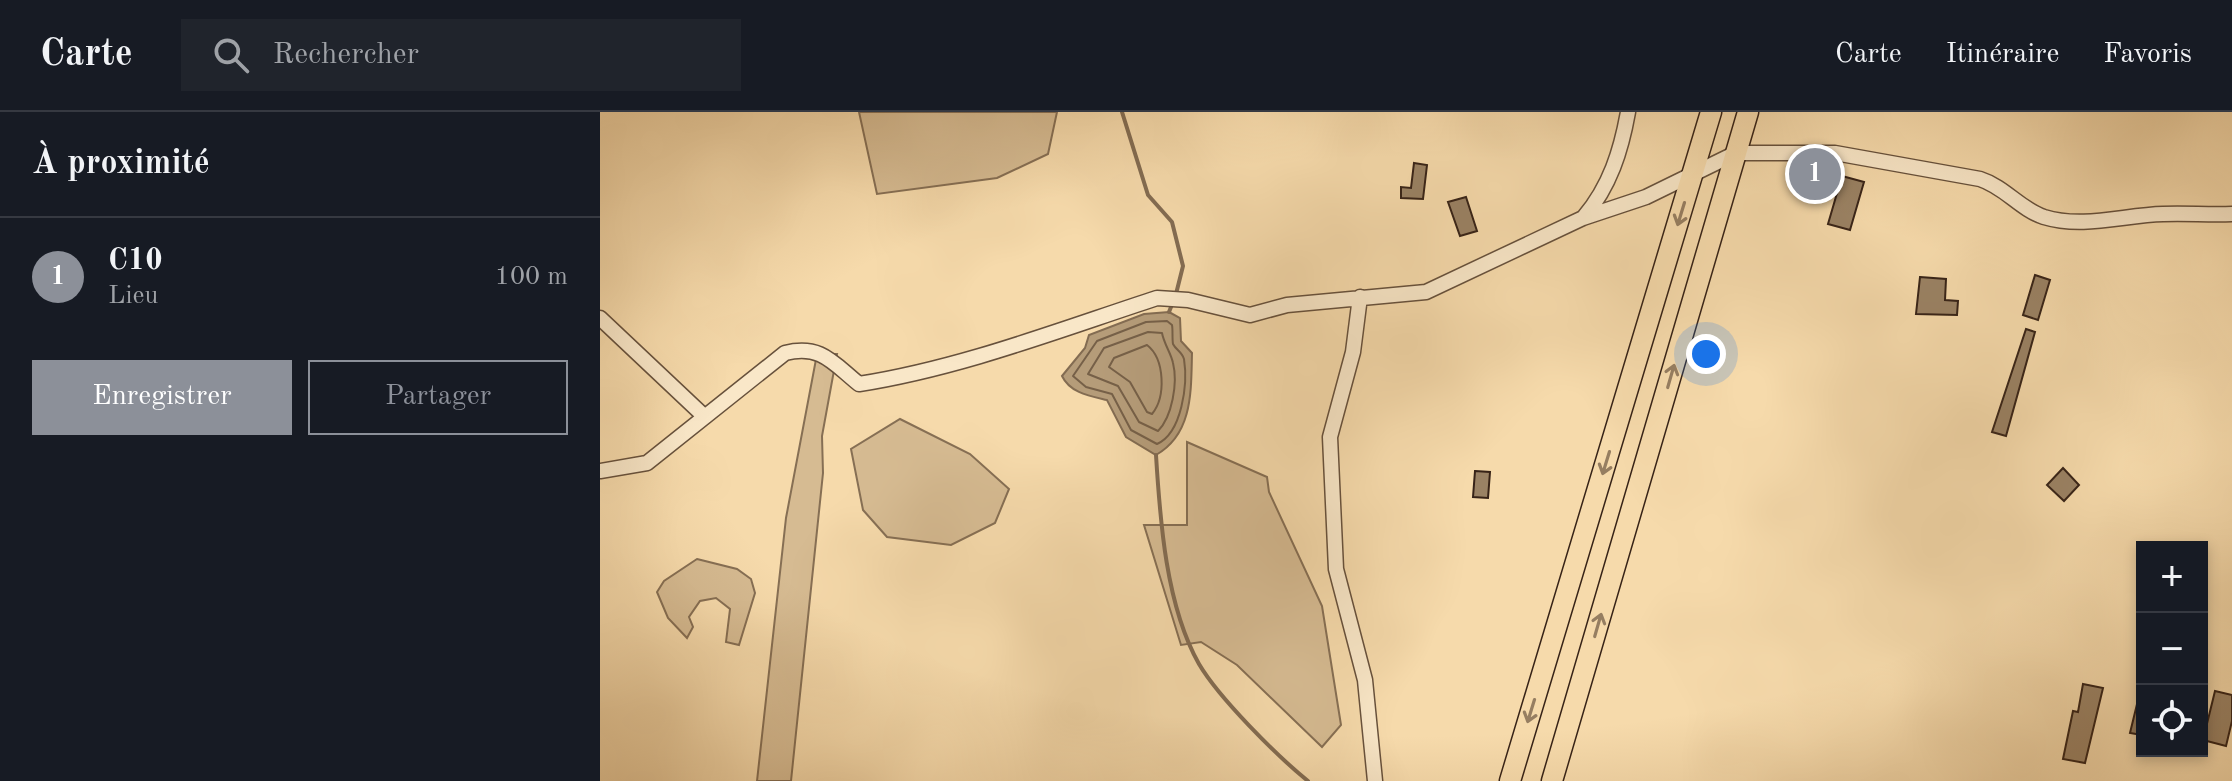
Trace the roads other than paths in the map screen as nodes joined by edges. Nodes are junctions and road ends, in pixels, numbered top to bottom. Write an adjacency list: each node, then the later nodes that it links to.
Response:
1 (1628, 112): 7 (street)
2 (1711, 112): 5 (highway)
3 (1748, 112): 4 (highway)
4 (1736, 153): 5 (street); 6 (street); 12 (highway, one-way to 4)
5 (1694, 172): 7 (street); 14 (highway, one-way to 14)
6 (2232, 214)
7 (1583, 218): 8 (street)
8 (1360, 297): 10 (street); 13 (street)
9 (600, 318): 10 (street)
10 (705, 417): 11 (street)
11 (600, 471)
12 (1553, 779)
13 (1375, 781)
14 (1510, 781)

